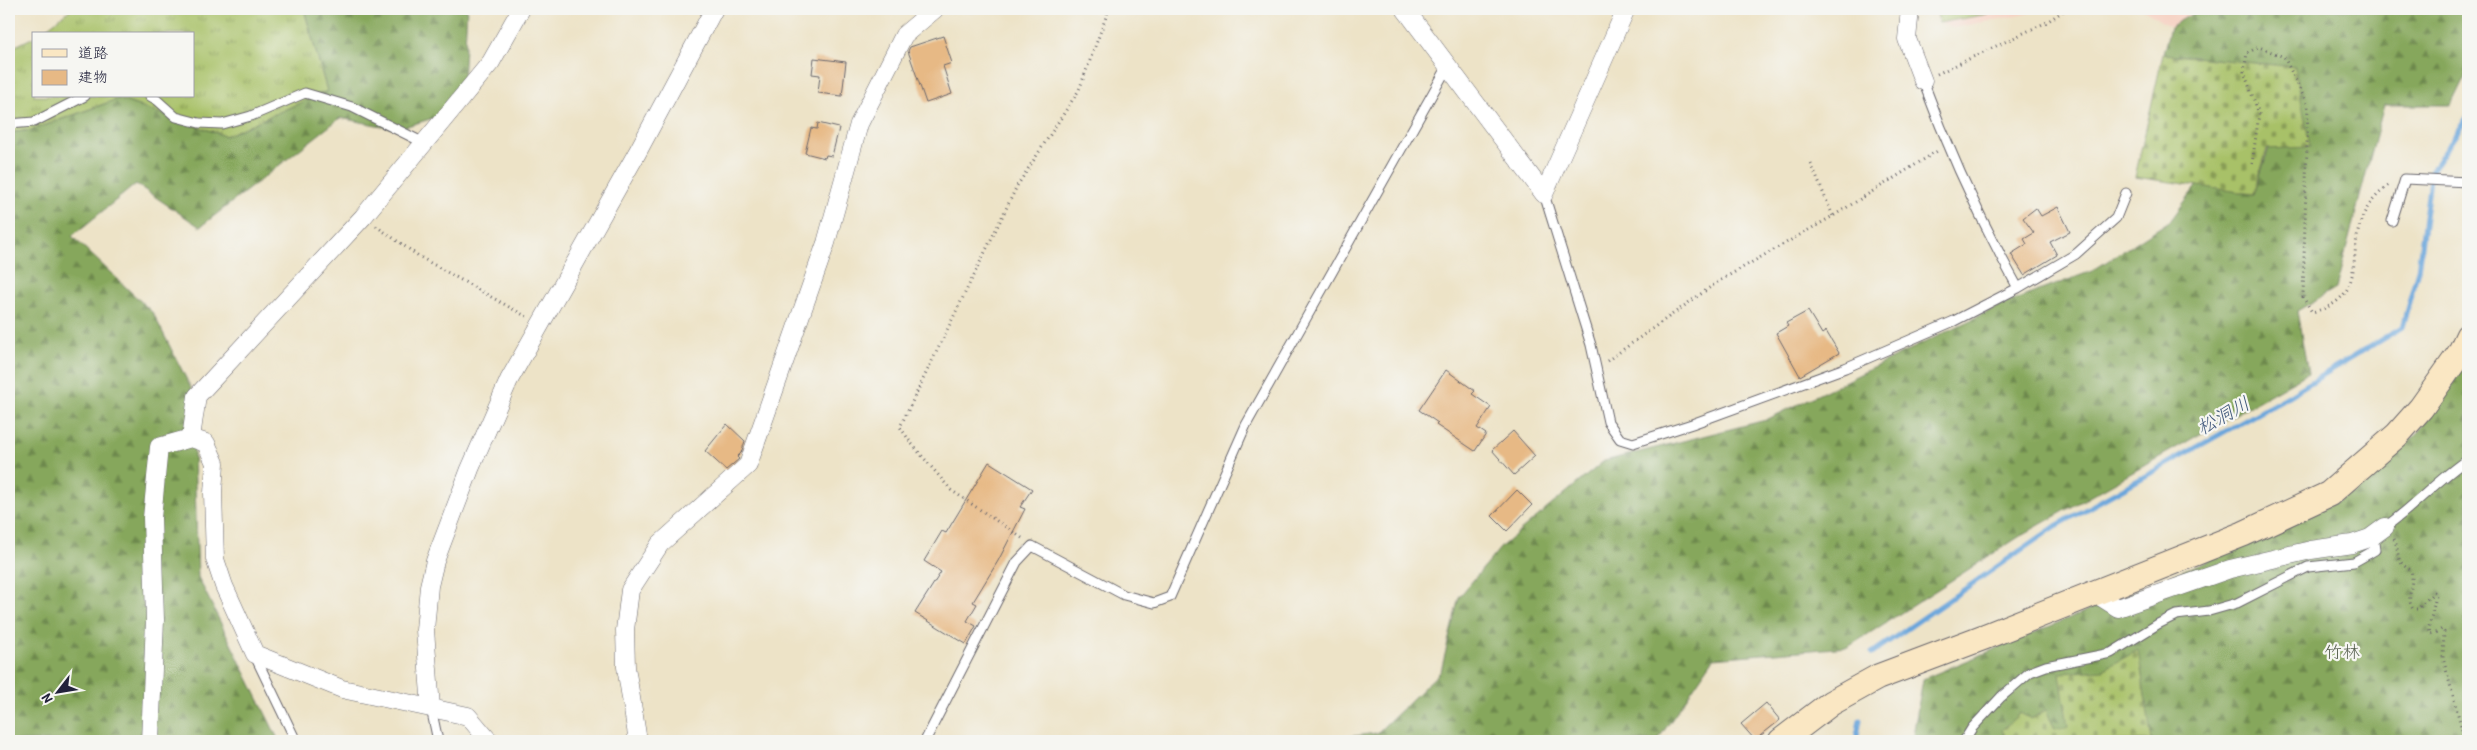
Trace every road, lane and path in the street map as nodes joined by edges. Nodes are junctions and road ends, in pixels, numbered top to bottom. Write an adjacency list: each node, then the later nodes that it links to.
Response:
1 (521, 9): 16 (street)
2 (714, 9): 28 (street)
3 (935, 9): 43 (street)
4 (1109, 9): 35 (path)
5 (1405, 9): 11 (street)
6 (1626, 9): 23 (street)
7 (1910, 9): 12 (street)
8 (2066, 9): 12 (path)
9 (2088, 9): 10 (path)
10 (2118, 9)
11 (1448, 66): 23 (street); 35 (lane)
12 (1923, 80): 17 (lane)
13 (81, 98): 15 (lane)
14 (154, 98): 16 (lane)
15 (9, 124)
16 (424, 143): 24 (street)
17 (1948, 144): 25 (path); 27 (lane)
18 (1811, 164): 25 (path)
19 (2252, 164): 20 (path)
20 (2405, 179): 21 (lane); 26 (lane)
21 (2468, 182)
22 (2126, 193): 27 (lane)
23 (1544, 194): 30 (lane)
24 (363, 216): 28 (path); 31 (street)
25 (1833, 216): 30 (path)
26 (2392, 221)
27 (2018, 288): 30 (lane)
28 (541, 325): 38 (street)
29 (2468, 336): 36 (street)
30 (1597, 374)
31 (191, 438): 37 (street); 39 (street)
32 (2468, 459): 33 (lane)
33 (2385, 527): 34 (street); 47 (path)
34 (2370, 538): 36 (street); 46 (lane)
35 (1032, 546): 44 (lane)
36 (2096, 594): 45 (street)
37 (255, 654): 38 (street); 40 (lane)
38 (431, 708): 41 (lane); 42 (street)
39 (150, 741)
40 (296, 741)
41 (438, 741)
42 (489, 741)
43 (638, 741)
44 (925, 741)
45 (1781, 741)
46 (1964, 741)
47 (2465, 741)

